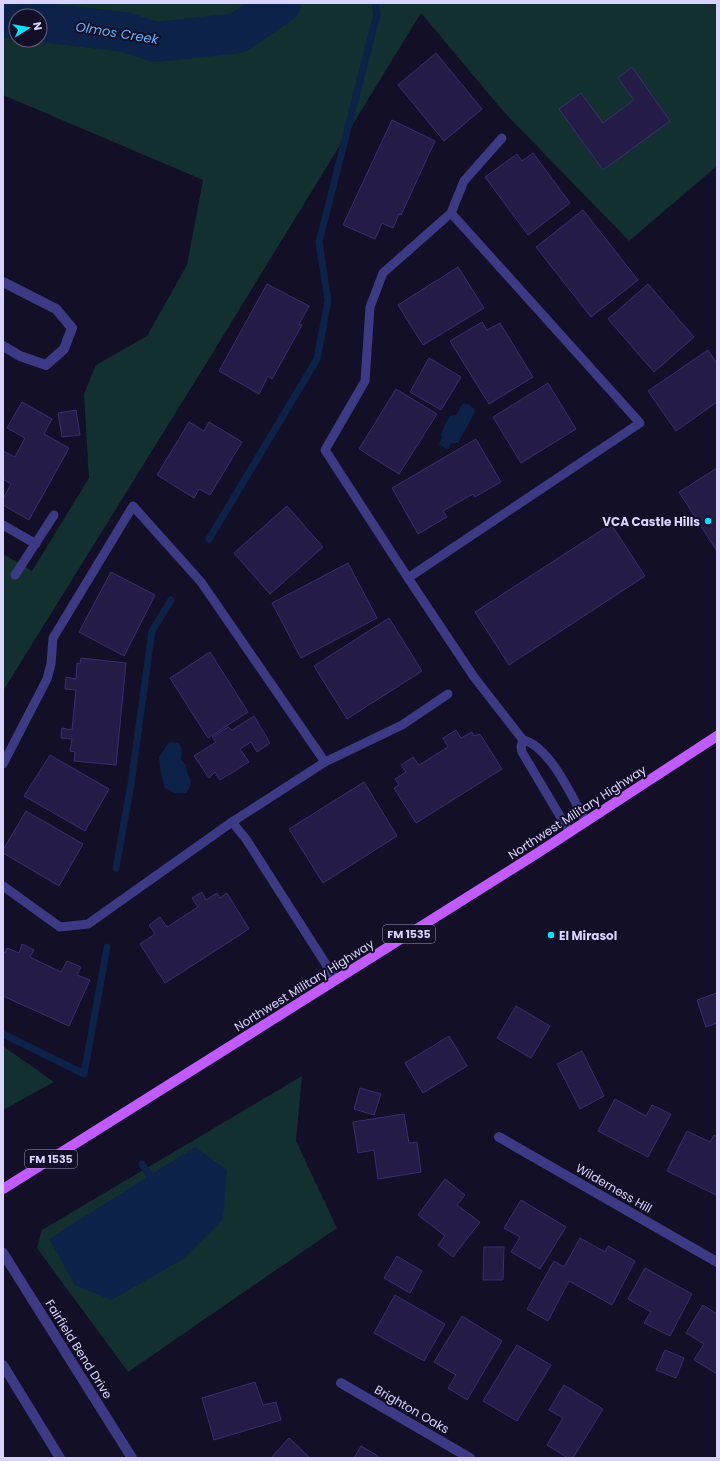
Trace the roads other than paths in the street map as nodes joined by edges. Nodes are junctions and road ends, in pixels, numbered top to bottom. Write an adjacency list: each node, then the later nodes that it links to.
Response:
1 (502, 138): 2 (lane)
2 (451, 213): 9 (lane); 9 (lane)
3 (3, 282): 4 (street)
4 (3, 346)
5 (54, 515): 7 (lane)
6 (3, 525): 7 (lane)
7 (36, 544): 8 (lane)
8 (15, 575)
9 (408, 578): 12 (lane)
10 (448, 694): 13 (lane)
11 (717, 736): 16 (main road, Northwest Military Highway / FM 1535)
12 (523, 740): 16 (lane); 17 (lane)
13 (325, 762): 14 (lane); 15 (lane)
14 (3, 764)
15 (232, 822): 18 (lane); 19 (lane)
16 (586, 822): 17 (main road, Northwest Military Highway / FM 1535)
17 (570, 832): 19 (main road, Northwest Military Highway / FM 1535)
18 (3, 886)
19 (336, 980): 21 (main road, Northwest Military Highway / FM 1535)
20 (499, 1137): 23 (street, Wilderness Hill)
21 (3, 1189)
22 (3, 1253): 27 (street, Fairfield Bend Drive)
23 (717, 1262)
24 (3, 1365): 26 (street)
25 (340, 1383): 28 (street, Brighton Oaks)
26 (60, 1458)
27 (132, 1458)
28 (470, 1458)

